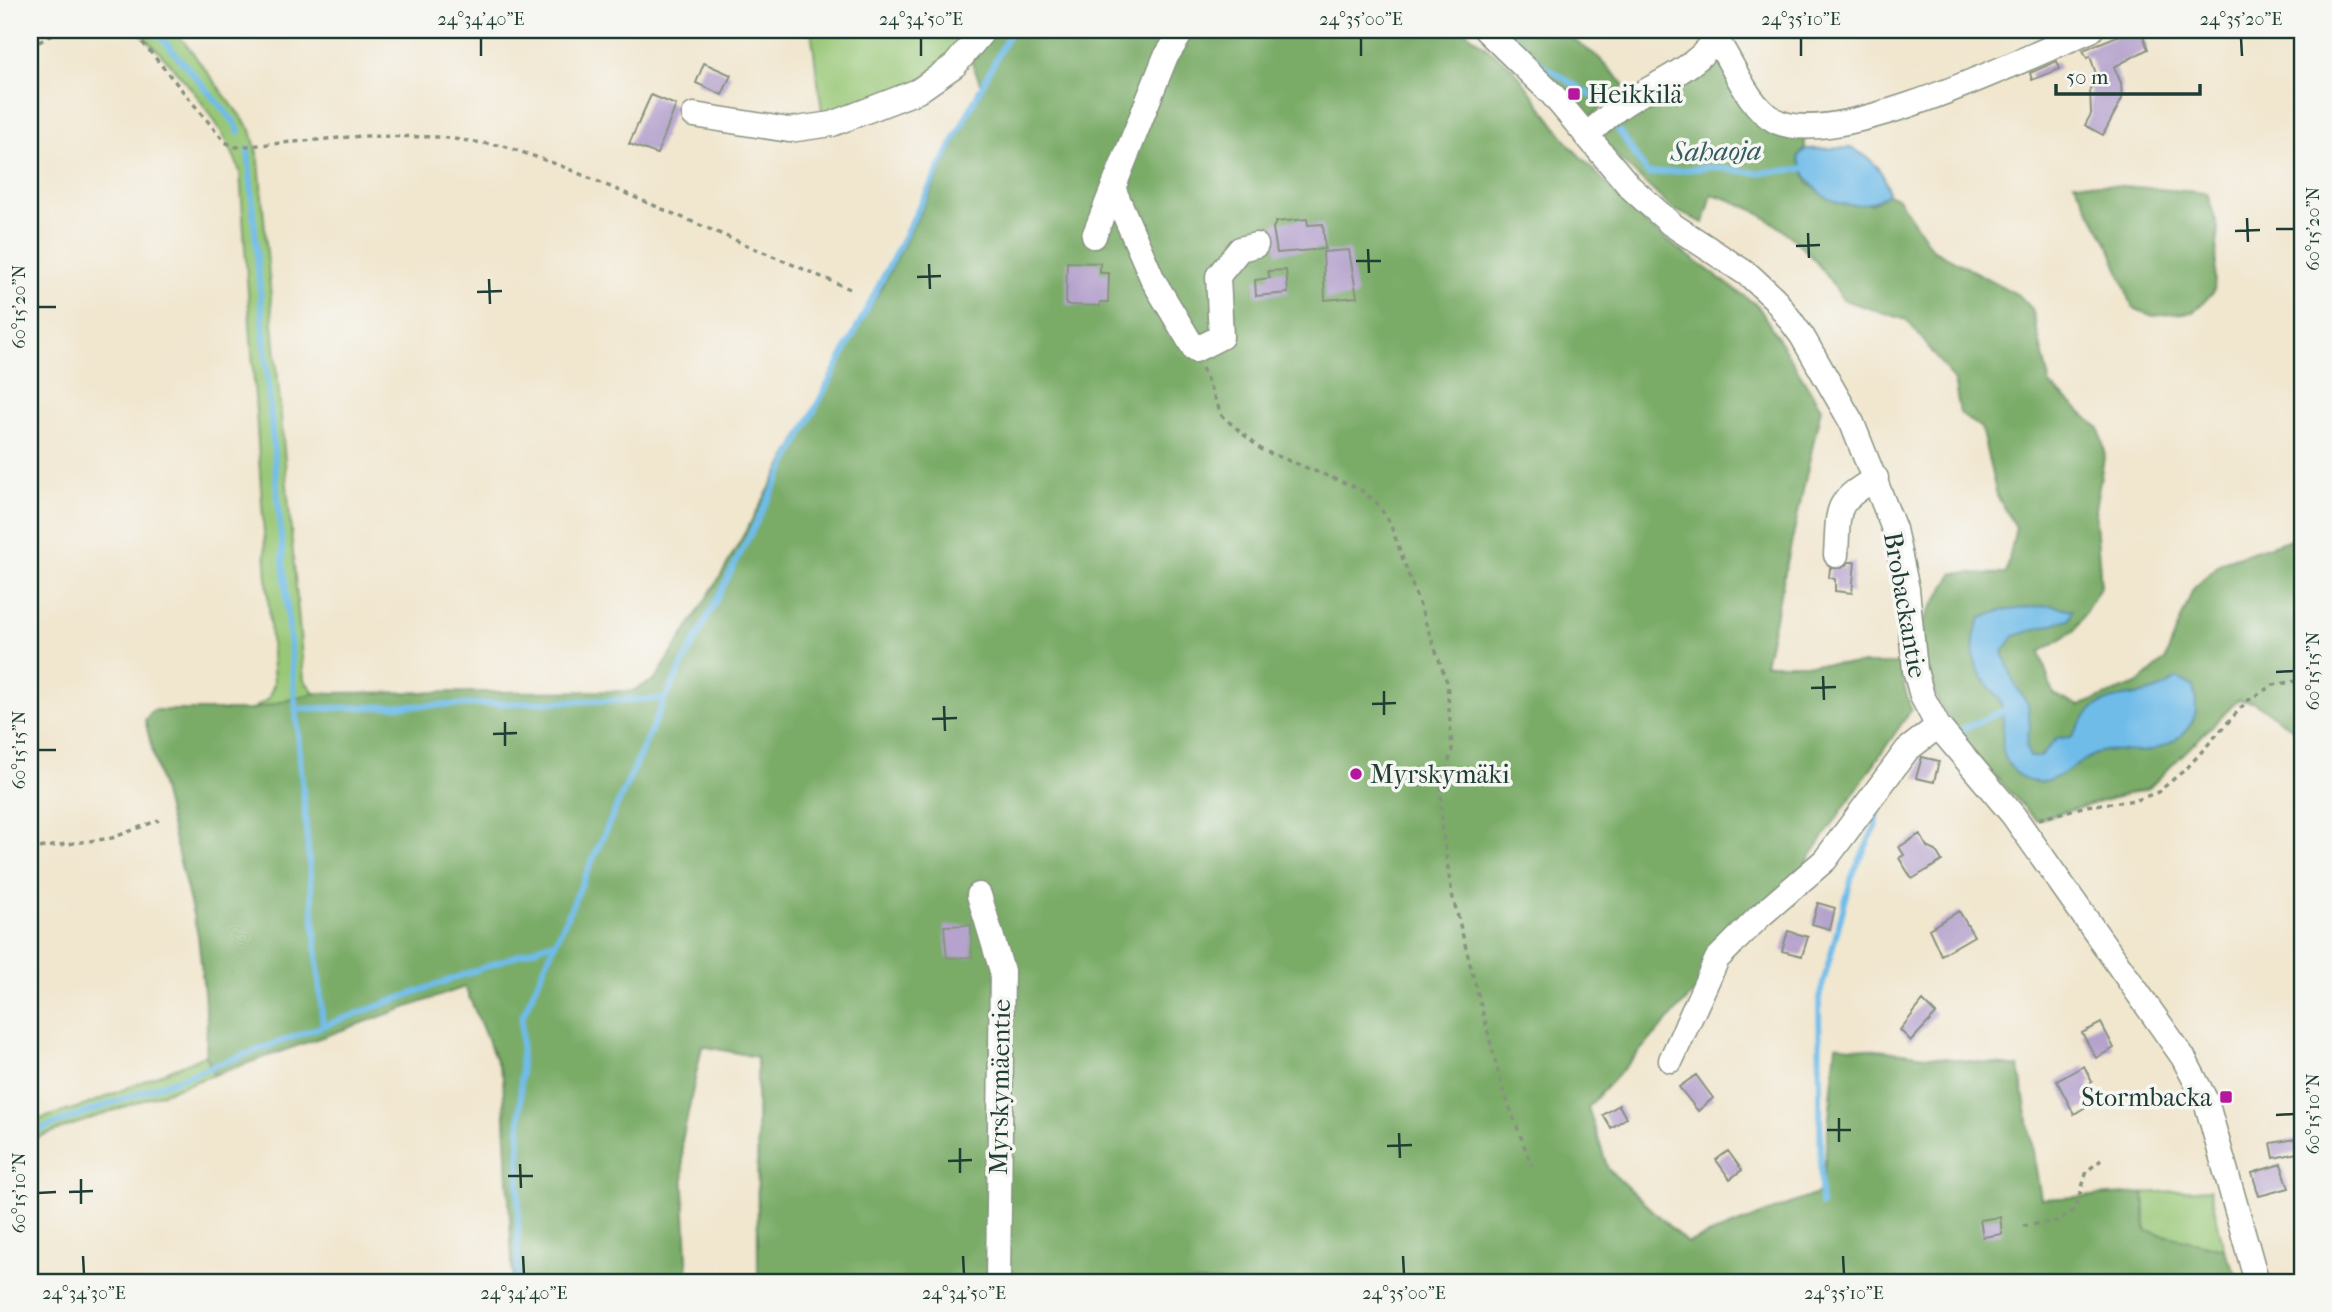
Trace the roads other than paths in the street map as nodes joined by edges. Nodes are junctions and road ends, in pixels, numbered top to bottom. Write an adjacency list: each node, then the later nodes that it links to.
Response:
1 (984, 30): 6 (street)
2 (1183, 30): 8 (street)
3 (1486, 30): 7 (street, Brobackantie)
4 (2091, 30): 5 (street)
5 (1717, 34): 7 (street)
6 (694, 116)
7 (1586, 136): 11 (street, Brobackantie)
8 (1113, 188): 9 (street); 10 (street)
9 (1094, 236)
10 (1256, 245)
11 (1876, 478): 12 (street); 13 (street, Brobackantie)
12 (1836, 555)
13 (1938, 726): 15 (street); 17 (street, Brobackantie)
14 (978, 895): 16 (street, Myrskymäentie)
15 (1671, 1060)
16 (998, 1282)
17 (2257, 1282)

